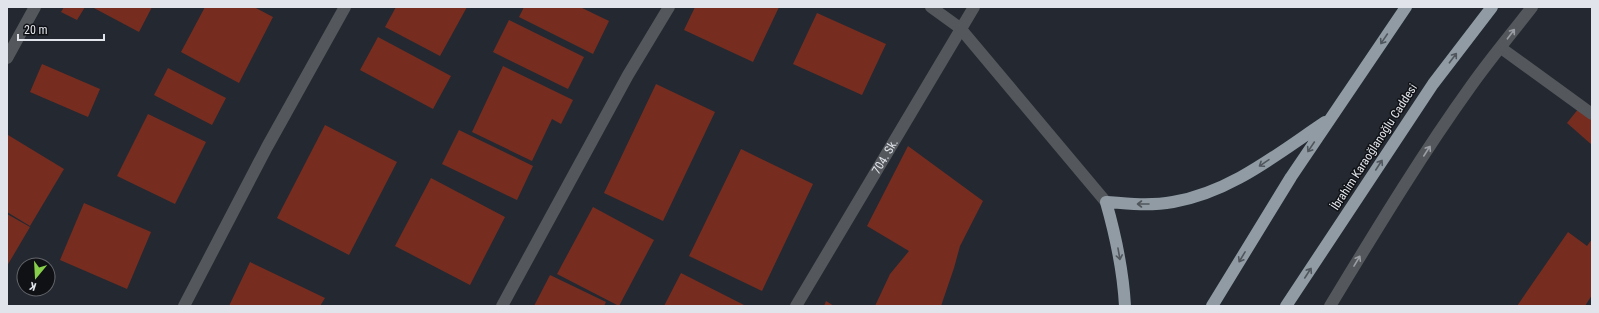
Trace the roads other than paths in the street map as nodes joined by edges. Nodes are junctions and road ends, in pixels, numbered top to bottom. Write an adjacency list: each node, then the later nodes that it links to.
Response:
1 (35, 7): 11 (street)
2 (669, 7): 16 (street)
3 (931, 7): 9 (street)
4 (974, 7): 9 (street, 704. Sk.)
5 (1406, 7): 13 (highway, one-way to 13)
6 (1492, 7): 20 (highway, İbrahim Karaoğlanoğlu Caddesi, one-way to 6)
7 (1532, 7): 10 (street, one-way to 7)
8 (343, 8): 15 (street)
9 (960, 28): 14 (street); 17 (street, 704. Sk.)
10 (1501, 48): 12 (street); 21 (street, one-way to 10)
11 (7, 58)
12 (1592, 114)
13 (1330, 118): 14 (highway, one-way to 14); 19 (highway, one-way to 19)
14 (1106, 202): 18 (highway, one-way to 18)
15 (184, 306)
16 (502, 306)
17 (796, 306)
18 (1125, 306)
19 (1212, 306)
20 (1286, 306)
21 (1330, 306)

